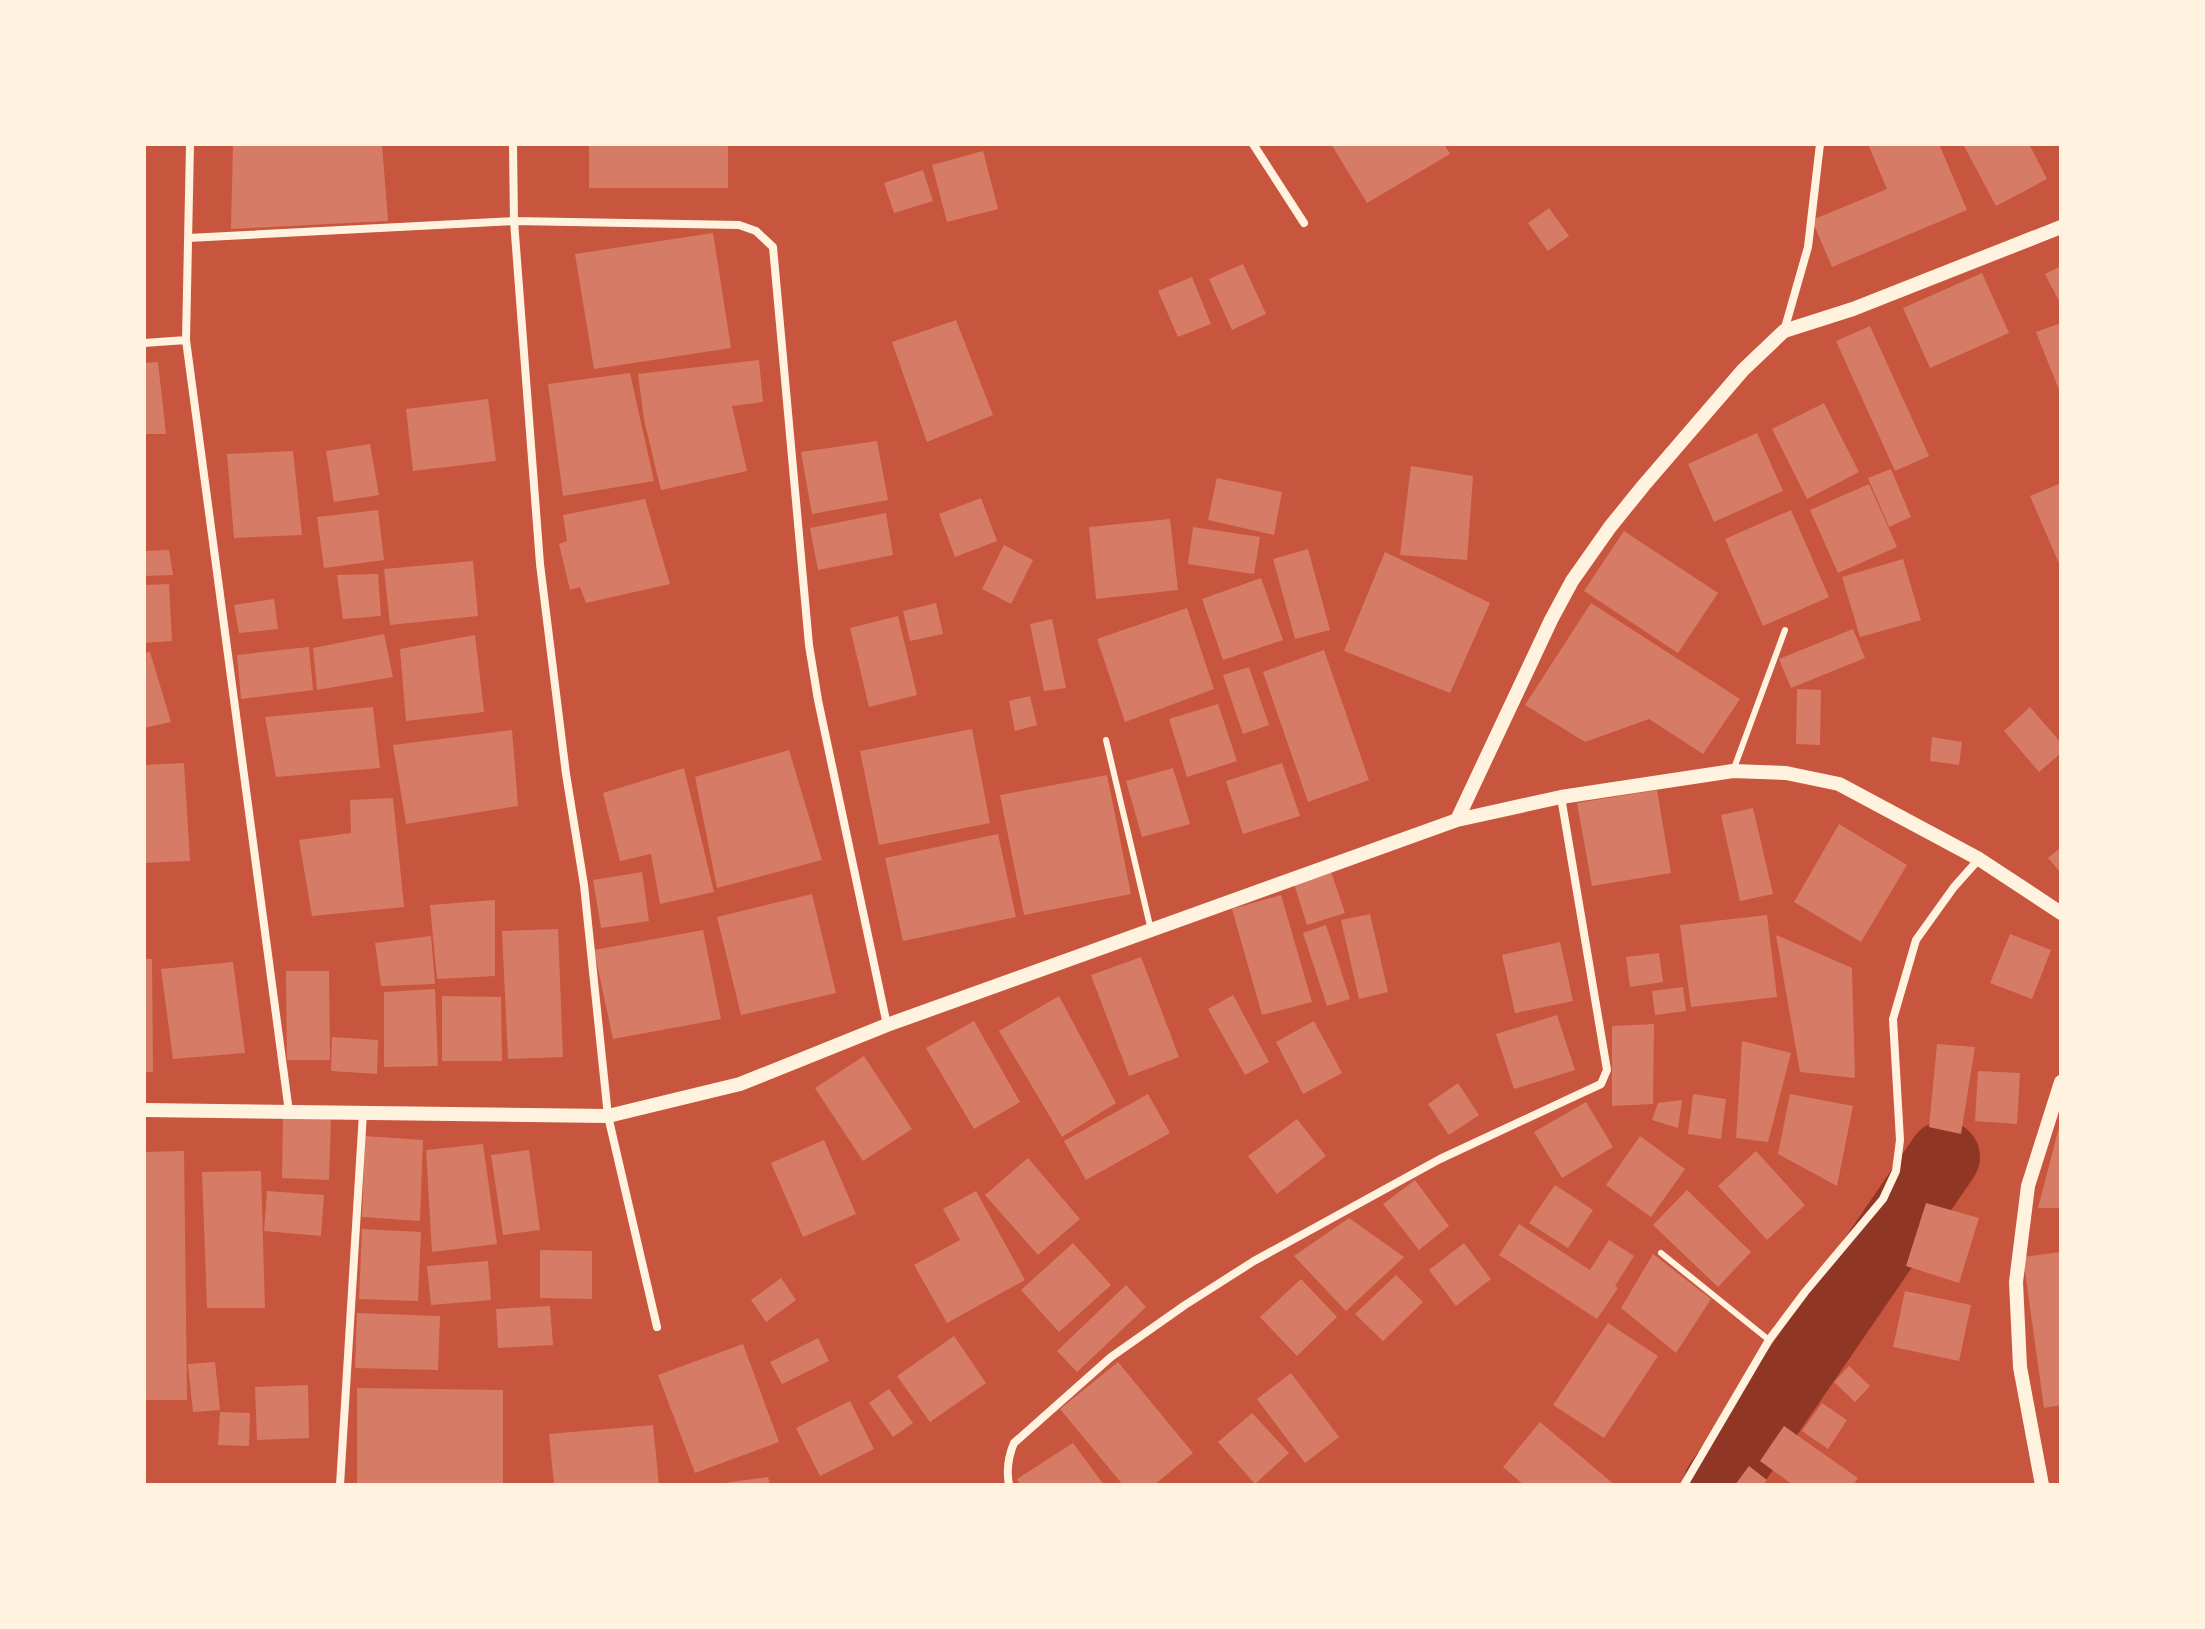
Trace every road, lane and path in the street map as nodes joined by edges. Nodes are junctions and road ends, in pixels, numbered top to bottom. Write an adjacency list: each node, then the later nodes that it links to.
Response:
1 (190, 144): 8 (street)
2 (513, 144): 5 (street)
3 (1253, 144): 6 (street)
4 (1820, 144): 9 (street)
5 (514, 221): 8 (street); 20 (street); 25 (street)
6 (1304, 223)
7 (2061, 227): 9 (street)
8 (188, 238): 10 (street)
9 (1784, 331): 16 (street)
10 (186, 340): 11 (street); 23 (street)
11 (144, 343)
12 (1785, 630): 14 (lane)
13 (1106, 740): 19 (lane)
14 (1733, 771): 15 (street); 17 (street)
15 (1561, 797): 16 (street); 30 (street)
16 (1457, 820): 19 (street)
17 (1979, 859): 18 (street); 28 (street)
18 (2061, 913)
19 (1151, 930): 20 (street)
20 (887, 1025): 25 (street)
21 (2061, 1082): 32 (street)
22 (144, 1110): 23 (street)
23 (289, 1112): 24 (street)
24 (363, 1113): 25 (street); 29 (street)
25 (608, 1116): 27 (street)
26 (1661, 1253): 28 (lane)
27 (657, 1327)
28 (1769, 1340): 31 (street)
29 (340, 1485)
30 (1009, 1485)
31 (1684, 1485)
32 (2042, 1485)

